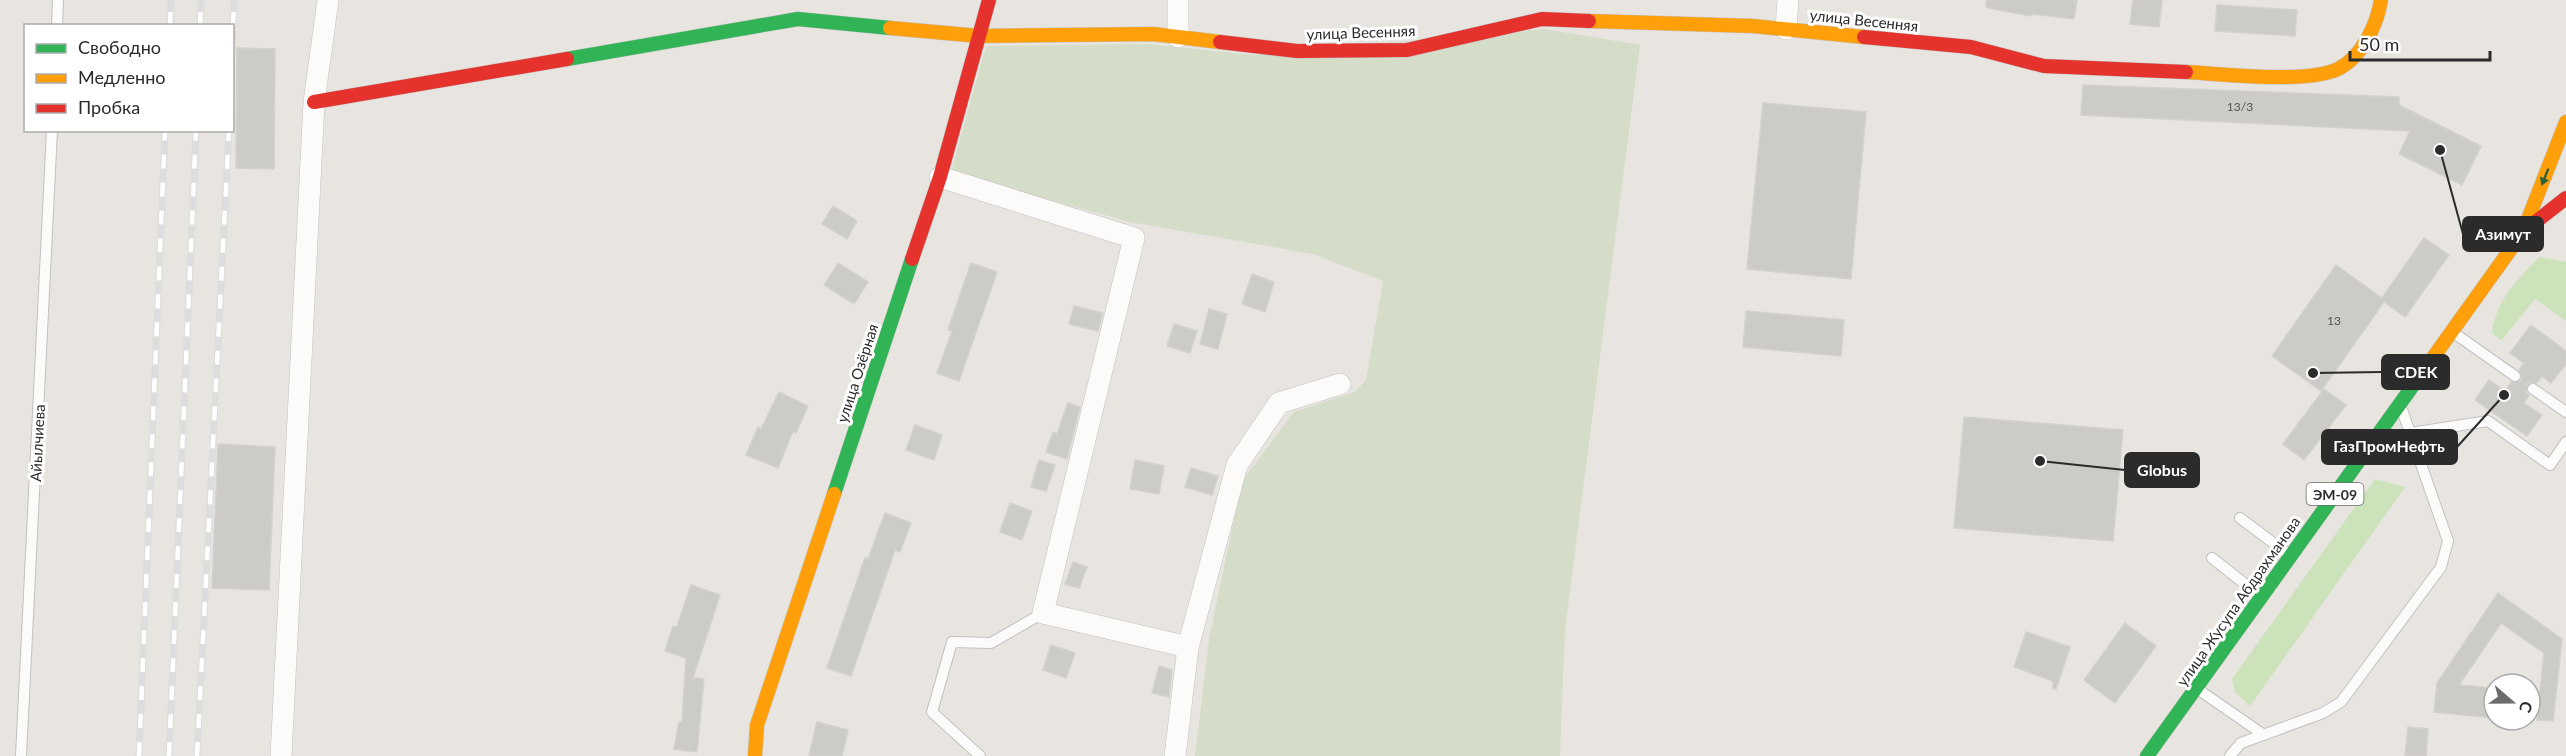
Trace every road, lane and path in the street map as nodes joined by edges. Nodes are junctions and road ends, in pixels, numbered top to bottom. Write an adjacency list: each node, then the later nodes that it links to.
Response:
1 (58, 0): 8 (lane)
2 (328, 0): 12 (street)
3 (989, 0): 10 (main road, улица Озёрная)
4 (1178, 0): 11 (street)
5 (1788, 0): 9 (street)
6 (2381, 0): 9 (main road, улица Весенняя)
7 (1561, 10): 9 (main road, улица Весенняя); 11 (main road, улица Весенняя)
8 (57, 24)
9 (1786, 29)
10 (979, 36): 11 (main road, улица Весенняя); 12 (main road, улица Весенняя); 15 (main road, улица Озёрная)
11 (1178, 37)
12 (314, 102): 35 (street)
13 (2566, 122): 17 (main road, улица Жусупа Абдрахманова / ЭМ-09, one-way to 17)
14 (52, 132): 34 (lane, Айылчиева)
15 (940, 177): 30 (street); 36 (main road, улица Озёрная)
16 (2565, 200): 17 (main road, улица Жусупа Абдрахманова / ЭМ-09)
17 (2523, 232): 18 (main road, улица Жусупа Абдрахманова / ЭМ-09)
18 (2451, 330): 19 (lane); 22 (main road, улица Жусупа Абдрахманова / ЭМ-09)
19 (2515, 376)
20 (1340, 384): 31 (street)
21 (2533, 389): 23 (lane)
22 (2400, 403): 24 (lane); 27 (main road, улица Жусупа Абдрахманова / ЭМ-09)
23 (2566, 412)
24 (2410, 433): 25 (lane); 33 (lane)
25 (2566, 442)
26 (2240, 518): 27 (lane)
27 (2290, 556): 29 (main road, улица Жусупа Абдрахманова / ЭМ-09)
28 (2212, 558): 29 (lane)
29 (2261, 596): 32 (main road, улица Жусупа Абдрахманова / ЭМ-09)
30 (1043, 613): 31 (street); 37 (lane)
31 (1188, 647): 38 (street)
32 (2196, 688): 33 (lane); 39 (main road, улица Жусупа Абдрахманова / ЭМ-09)
33 (2264, 735): 40 (lane)
34 (21, 756)
35 (281, 756)
36 (755, 756)
37 (980, 756)
38 (1175, 756)
39 (2147, 756)
40 (2230, 756)

